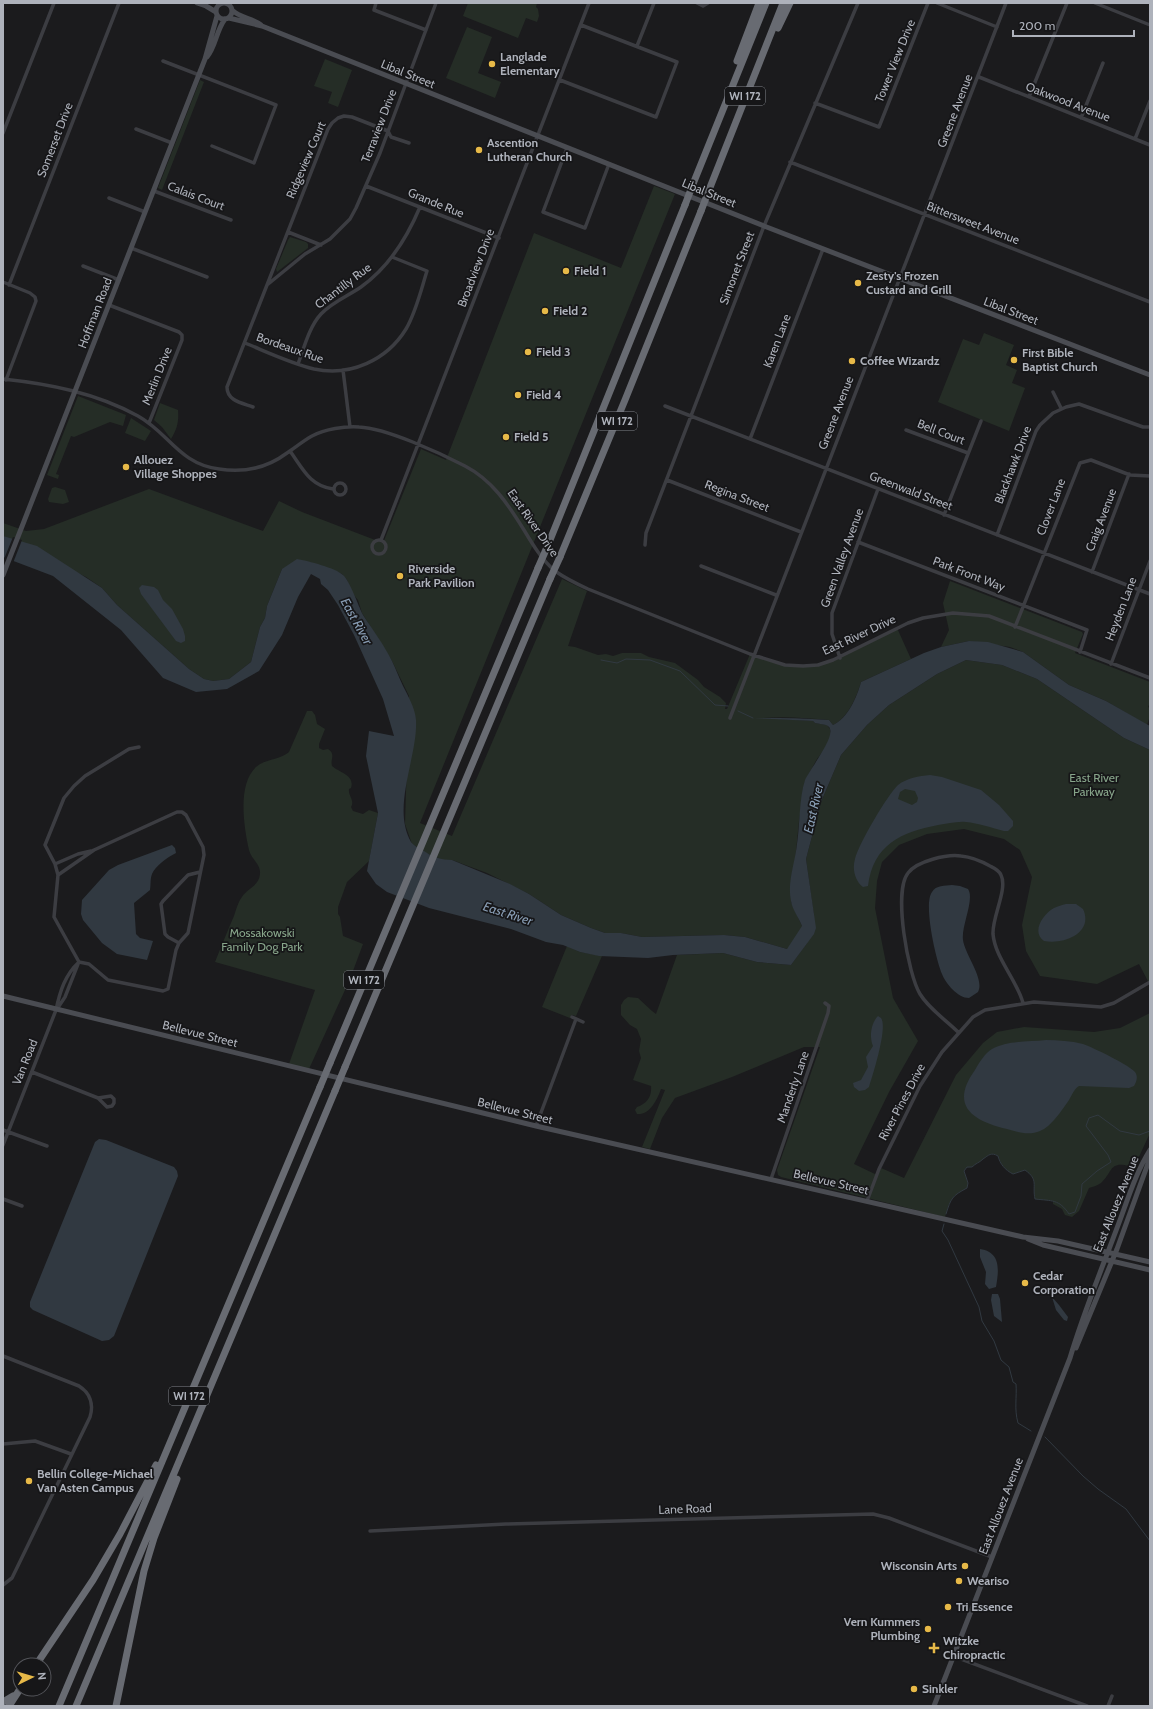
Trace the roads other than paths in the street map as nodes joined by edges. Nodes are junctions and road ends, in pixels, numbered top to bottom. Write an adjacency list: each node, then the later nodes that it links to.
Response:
1 (54, 3): 46 (street)
2 (119, 3): 75 (street, Somerset Drive)
3 (197, 3): 23 (street)
4 (214, 3): 21 (street)
5 (376, 3): 29 (street)
6 (436, 3): 29 (street, Terraview Drive)
7 (589, 3): 25 (street, Broadview Drive)
8 (654, 3): 30 (street)
9 (697, 3): 10 (street)
10 (708, 3)
11 (758, 3): 38 (highway)
12 (766, 3): 38 (highway, WI 172)
13 (783, 3): 31 (highway, WI 172)
14 (790, 3): 31 (highway)
15 (858, 3): 42 (street, Simonet Street)
16 (928, 3): 42 (street, Tower View Drive)
17 (937, 3): 28 (street)
18 (1006, 3): 28 (street, Greene Avenue)
19 (1067, 3): 40 (street)
20 (1095, 3): 26 (street)
21 (219, 4): 22 (street); 23 (street)
22 (232, 7): 24 (street); 27 (street, Libal Street)
23 (217, 14): 24 (street); 32 (street, Hoffman Road)
24 (227, 18): 27 (street, Libal Street); 32 (street, Hoffman Road)
25 (581, 25): 30 (street); 37 (street, Broadview Drive)
26 (1150, 25)
27 (262, 26): 39 (street, Libal Street)
28 (997, 27): 36 (street, Greene Avenue)
29 (426, 30): 39 (street, Terraview Drive)
30 (637, 46): 37 (street)
31 (763, 52): 165 (highway, WI 172, bridge)
32 (205, 59): 35 (street, Hoffman Road)
33 (163, 61): 35 (street)
34 (1103, 63): 43 (street)
35 (199, 74): 49 (street, Hoffman Road); 52 (street)
36 (979, 77): 40 (street, Oakwood Avenue); 61 (street, Greene Avenue)
37 (560, 80): 47 (street, Broadview Drive)
38 (734, 81): 167 (highway, WI 172, bridge)
39 (405, 84): 45 (street, Terraview Drive); 47 (street, Libal Street)
40 (1029, 97): 43 (street, Oakwood Avenue)
41 (1150, 101): 48 (street)
42 (815, 103): 54 (street, Simonet Street)
43 (1081, 118): 48 (street, Oakwood Avenue)
44 (136, 129): 49 (street)
45 (388, 131): 50 (street, Ridgeview Court); 56 (street, Terraview Drive); 64 (street, Ridgeview Court)
46 (3, 134)
47 (538, 136): 53 (street, Libal Street); 65 (street, Broadview Drive)
48 (1135, 139): 51 (street, Oakwood Avenue)
49 (172, 143): 57 (street, Hoffman Road)
50 (409, 144)
51 (1150, 145)
52 (212, 146)
53 (567, 148): 55 (street, Libal Street); 55 (street)
54 (790, 162): 61 (street, Bittersweet Avenue); 63 (street, Simonet Street)
55 (608, 164): 63 (street, Libal Street)
56 (366, 186): 59 (street, Grande Rue); 66 (street, Terraview Drive)
57 (154, 191): 60 (street, Hoffman Road); 62 (street, Calais Court)
58 (109, 198): 60 (street)
59 (420, 207): 65 (street, Grande Rue); 69 (street, Chantilly Rue)
60 (145, 212): 67 (street, Hoffman Road)
61 (925, 215): 72 (street, Greene Avenue); 77 (street, Bittersweet Avenue)
62 (231, 220)
63 (764, 226): 68 (street, Libal Street); 89 (street, Simonet Street)
64 (288, 232): 66 (street); 76 (street, Ridgeview Court)
65 (499, 238): 96 (street, Broadview Drive)
66 (321, 245): 76 (street, Terraview Drive)
67 (131, 248): 71 (street); 73 (street, Hoffman Road)
68 (823, 249): 72 (street, Libal Street); 95 (street, Karen Lane)
69 (392, 257): 80 (street, Chantilly Rue); 81 (street, Bordeaux Rue)
70 (83, 266): 73 (street)
71 (207, 277)
72 (899, 279): 82 (street, Libal Street); 99 (street, Greene Avenue)
73 (119, 280): 78 (street, Hoffman Road)
74 (3, 282): 75 (street)
75 (9, 285): 83 (street)
76 (267, 286): 79 (street, Terraview Drive)
77 (1150, 302)
78 (109, 305): 84 (street, Hoffman Road); 91 (street, Merlin Drive)
79 (245, 343): 80 (street, Bordeaux Rue); 87 (street, Terraview Drive)
80 (298, 364): 81 (street, Bordeaux Rue)
81 (343, 370): 92 (street)
82 (1150, 375)
83 (4, 380): 84 (street, East River Drive)
84 (75, 391): 91 (street, East River Drive); 115 (street, Hoffman Road)
85 (1053, 392): 88 (street)
86 (665, 406): 89 (street, Greenwald Street)
87 (253, 407)
88 (1061, 408): 93 (street, Blackhawk Drive); 107 (street, Blackhawk Drive)
89 (691, 416): 95 (street, Greenwald Street); 102 (street, Simonet Street)
90 (981, 421): 98 (street)
91 (148, 423): 97 (street, East River Drive)
92 (350, 427): 96 (street, East River Drive); 97 (street, East River Drive)
93 (1150, 427)
94 (906, 430): 98 (street, Bell Court)
95 (750, 439): 99 (street, Greenwald Street)
96 (419, 446): 108 (street, Broadview Drive); 122 (street, East River Drive)
97 (290, 451): 103 (street)
98 (968, 453): 105 (street)
99 (825, 469): 104 (street, Greenwald Street); 106 (street, Greene Avenue)
100 (1129, 474): 101 (street, Clover Lane); 111 (street, Clover Lane); 114 (street, Craig Avenue)
101 (1150, 476)
102 (667, 480): 106 (street, Regina Street); 110 (street, Simonet Street)
103 (333, 489)
104 (878, 489): 105 (street, Greenwald Street); 109 (street, Green Valley Avenue)
105 (944, 515): 107 (street, Greenwald Street)
106 (801, 532): 118 (street, Greene Avenue)
107 (997, 535): 111 (street, Greenwald Street)
108 (381, 540)
109 (858, 542): 119 (street, Park Front Way); 123 (street, Green Valley Avenue)
110 (645, 545)
111 (1044, 553): 114 (street, Greenwald Street); 119 (street, Clover Lane)
112 (1150, 561): 116 (street, Heyden Lane)
113 (701, 566): 118 (street)
114 (1092, 572): 116 (street, Greenwald Street)
115 (3, 575)
116 (1139, 590): 117 (street, Greenwald Street); 124 (street, Heyden Lane)
117 (1150, 594)
118 (776, 595): 122 (street, Greene Avenue)
119 (1023, 606): 120 (street, Clover Lane); 121 (street, Park Front Way)
120 (1015, 627): 121 (street, East River Drive); 123 (street, East River Drive)
121 (1080, 652): 124 (street, East River Drive)
122 (753, 655): 123 (street, East River Drive); 126 (street, Greene Avenue)
123 (840, 658)
124 (1111, 664): 125 (street, East River Drive)
125 (1150, 678)
126 (730, 718)
127 (139, 747): 129 (street)
128 (94, 850): 129 (street); 130 (street); 131 (street)
129 (55, 864): 131 (street)
130 (200, 872): 132 (street); 132 (street)
131 (58, 875): 133 (street)
132 (179, 943): 133 (street)
133 (79, 962): 138 (street); 138 (street)
134 (1150, 982): 137 (street, River Pines Drive)
135 (3, 996): 138 (street, Bellevue Street)
136 (825, 1003): 152 (street, Manderly Lane)
137 (1023, 1003): 142 (street, River Pines Drive); 142 (street)
138 (56, 1010): 143 (street, Van Road); 145 (street, Bellevue Street)
139 (572, 1017): 140 (street)
140 (576, 1019): 141 (street); 145 (street)
141 (583, 1022)
142 (958, 1032): 154 (street, River Pines Drive)
143 (32, 1072): 144 (street); 147 (street, Van Road)
144 (98, 1098)
145 (536, 1126): 152 (street, Bellevue Street)
146 (3, 1130): 147 (street)
147 (8, 1132): 148 (street, Van Road); 149 (street)
148 (3, 1145)
149 (47, 1146)
150 (1150, 1150): 157 (street, East Allouez Avenue)
151 (1150, 1158): 158 (street, East Allouez Avenue)
152 (771, 1179): 154 (street, Bellevue Street)
153 (3, 1199): 155 (street)
154 (867, 1201): 156 (street, Bellevue Street)
155 (22, 1206)
156 (1023, 1237): 157 (street, Bellevue Street); 159 (street, Bellevue Street)
157 (1107, 1252): 158 (street, Bellevue Street); 159 (street, East Allouez Avenue)
158 (1115, 1254): 160 (street, East Allouez Avenue); 161 (street, Bellevue Street)
159 (1104, 1259): 160 (street, Bellevue Street); 164 (street, East Allouez Avenue)
160 (1112, 1261): 162 (street, Bellevue Street); 164 (street, East Allouez Avenue)
161 (1150, 1262)
162 (1150, 1270)
163 (3, 1356): 168 (street)
164 (1070, 1358): 170 (street, East Allouez Avenue)
165 (197, 1418): 180 (highway, WI 172); 181 (highway)
166 (3, 1444): 168 (street)
167 (169, 1444): 173 (highway); 179 (highway, WI 172)
168 (71, 1454): 171 (street)
169 (370, 1530): 170 (street, Lane Road)
170 (992, 1558): 172 (street, East Allouez Avenue)
171 (3, 1585)
172 (953, 1656): 182 (street, East Allouez Avenue); 183 (street)
173 (41, 1657)
174 (12, 1695): 177 (highway)
175 (1112, 1696): 184 (street)
176 (15, 1697): 178 (highway)
177 (3, 1702)
178 (9, 1706)
179 (59, 1706)
180 (76, 1706)
181 (116, 1706)
182 (934, 1706)
183 (1087, 1706)
184 (1108, 1706)

